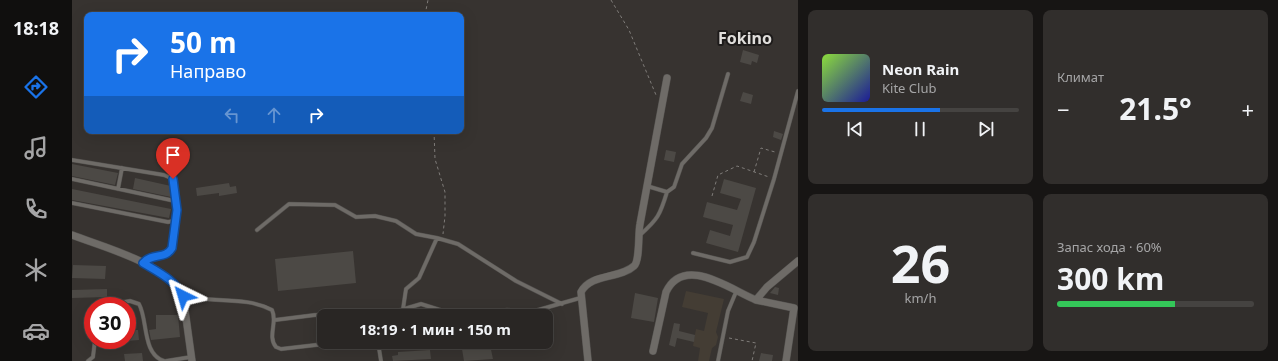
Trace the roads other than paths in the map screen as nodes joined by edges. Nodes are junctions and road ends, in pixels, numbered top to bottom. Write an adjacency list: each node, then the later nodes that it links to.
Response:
1 (728, 74): 9 (lane)
2 (667, 78): 7 (street)
3 (798, 91): 17 (lane)
4 (72, 160): 5 (lane)
5 (122, 168): 8 (lane); 10 (lane)
6 (72, 179): 8 (lane)
7 (647, 186): 9 (lane); 16 (street)
8 (118, 189): 10 (lane)
9 (668, 192): 16 (lane)
10 (175, 201): 12 (lane)
11 (72, 203): 12 (lane)
12 (176, 215): 19 (lane)
13 (257, 230): 15 (lane)
14 (72, 235): 19 (street)
15 (437, 238): 25 (lane); 26 (lane)
16 (638, 238): 22 (street)
17 (693, 252)
18 (798, 261): 23 (street)
19 (143, 263): 21 (street)
20 (736, 292): 23 (street); 34 (street); 40 (lane)
21 (183, 296): 30 (lane); 35 (street)
22 (580, 298): 25 (lane); 39 (street)
23 (756, 300): 41 (street)
24 (136, 304): 37 (lane)
25 (562, 304): 28 (lane)
26 (403, 309): 27 (lane)
27 (438, 309)
28 (543, 309)
29 (317, 315): 30 (lane)
30 (275, 320): 31 (lane)
31 (317, 345)
32 (94, 349): 36 (lane)
33 (379, 349): 38 (lane)
34 (653, 351)
35 (192, 359): 37 (lane)
36 (88, 361)
37 (165, 361)
38 (381, 361)
39 (588, 361)
40 (718, 361)
41 (786, 361)

